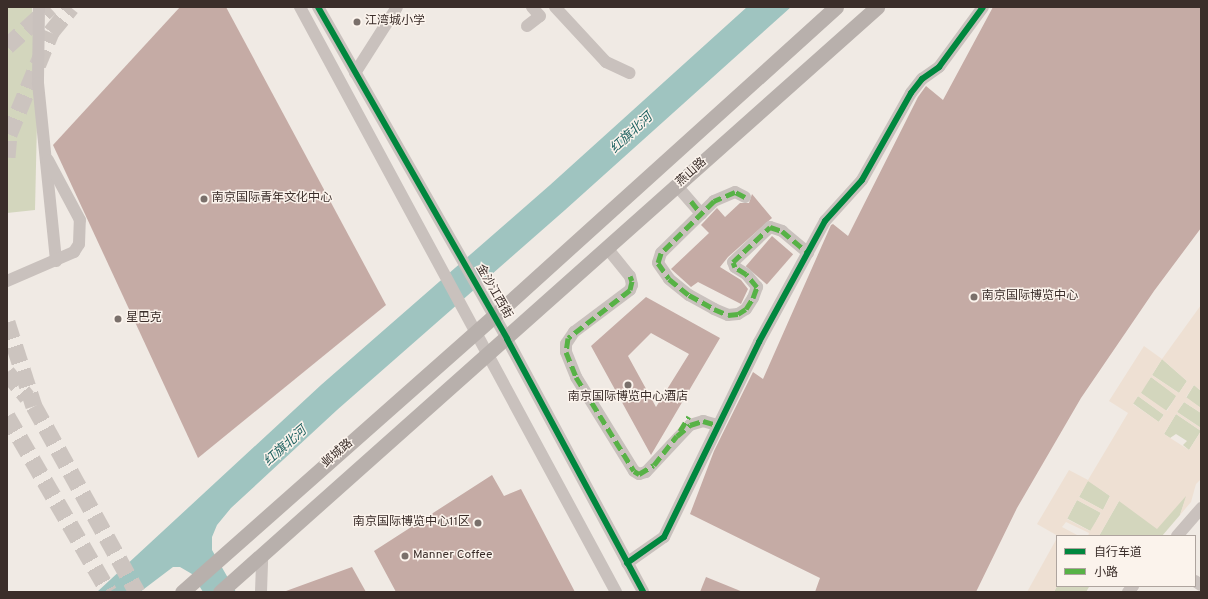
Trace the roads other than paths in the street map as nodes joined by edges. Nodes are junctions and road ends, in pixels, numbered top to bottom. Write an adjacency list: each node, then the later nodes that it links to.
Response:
1 (39, 7): 13 (street)
2 (300, 7): 22 (street)
3 (318, 7): 11 (street, 金沙江西街)
4 (397, 7): 11 (street)
5 (532, 7): 10 (street)
6 (555, 7): 12 (street)
7 (836, 7): 21 (main road)
8 (877, 7): 14 (main road, 燕山路)
9 (981, 8): 18 (street)
10 (527, 26)
11 (355, 73): 21 (street, 金沙江西街)
12 (630, 73)
13 (45, 156): 19 (street); 19 (street)
14 (677, 186): 16 (street); 17 (main road, 燕山路)
15 (745, 197): 16 (street)
16 (702, 214): 18 (street)
17 (607, 248): 23 (main road, 燕山路); 27 (street)
18 (808, 253): 26 (street)
19 (56, 261): 20 (street)
20 (7, 281)
21 (494, 316): 22 (main road, 邺城路); 23 (street, 金沙江西街)
22 (476, 332): 24 (street); 31 (main road, 邺城路)
23 (506, 339): 24 (main road); 32 (street, 金沙江西街)
24 (487, 356): 30 (main road); 36 (street)
25 (689, 416): 27 (street)
26 (717, 425): 27 (street); 32 (street)
27 (677, 436)
28 (1201, 508): 29 (street)
29 (1177, 535)
30 (262, 556): 33 (main road); 35 (street)
31 (217, 561): 33 (main road); 34 (main road, 邺城路)
32 (627, 563): 37 (street, 金沙江西街)
33 (227, 589)
34 (182, 592)
35 (261, 592)
36 (616, 592)
37 (643, 592)

